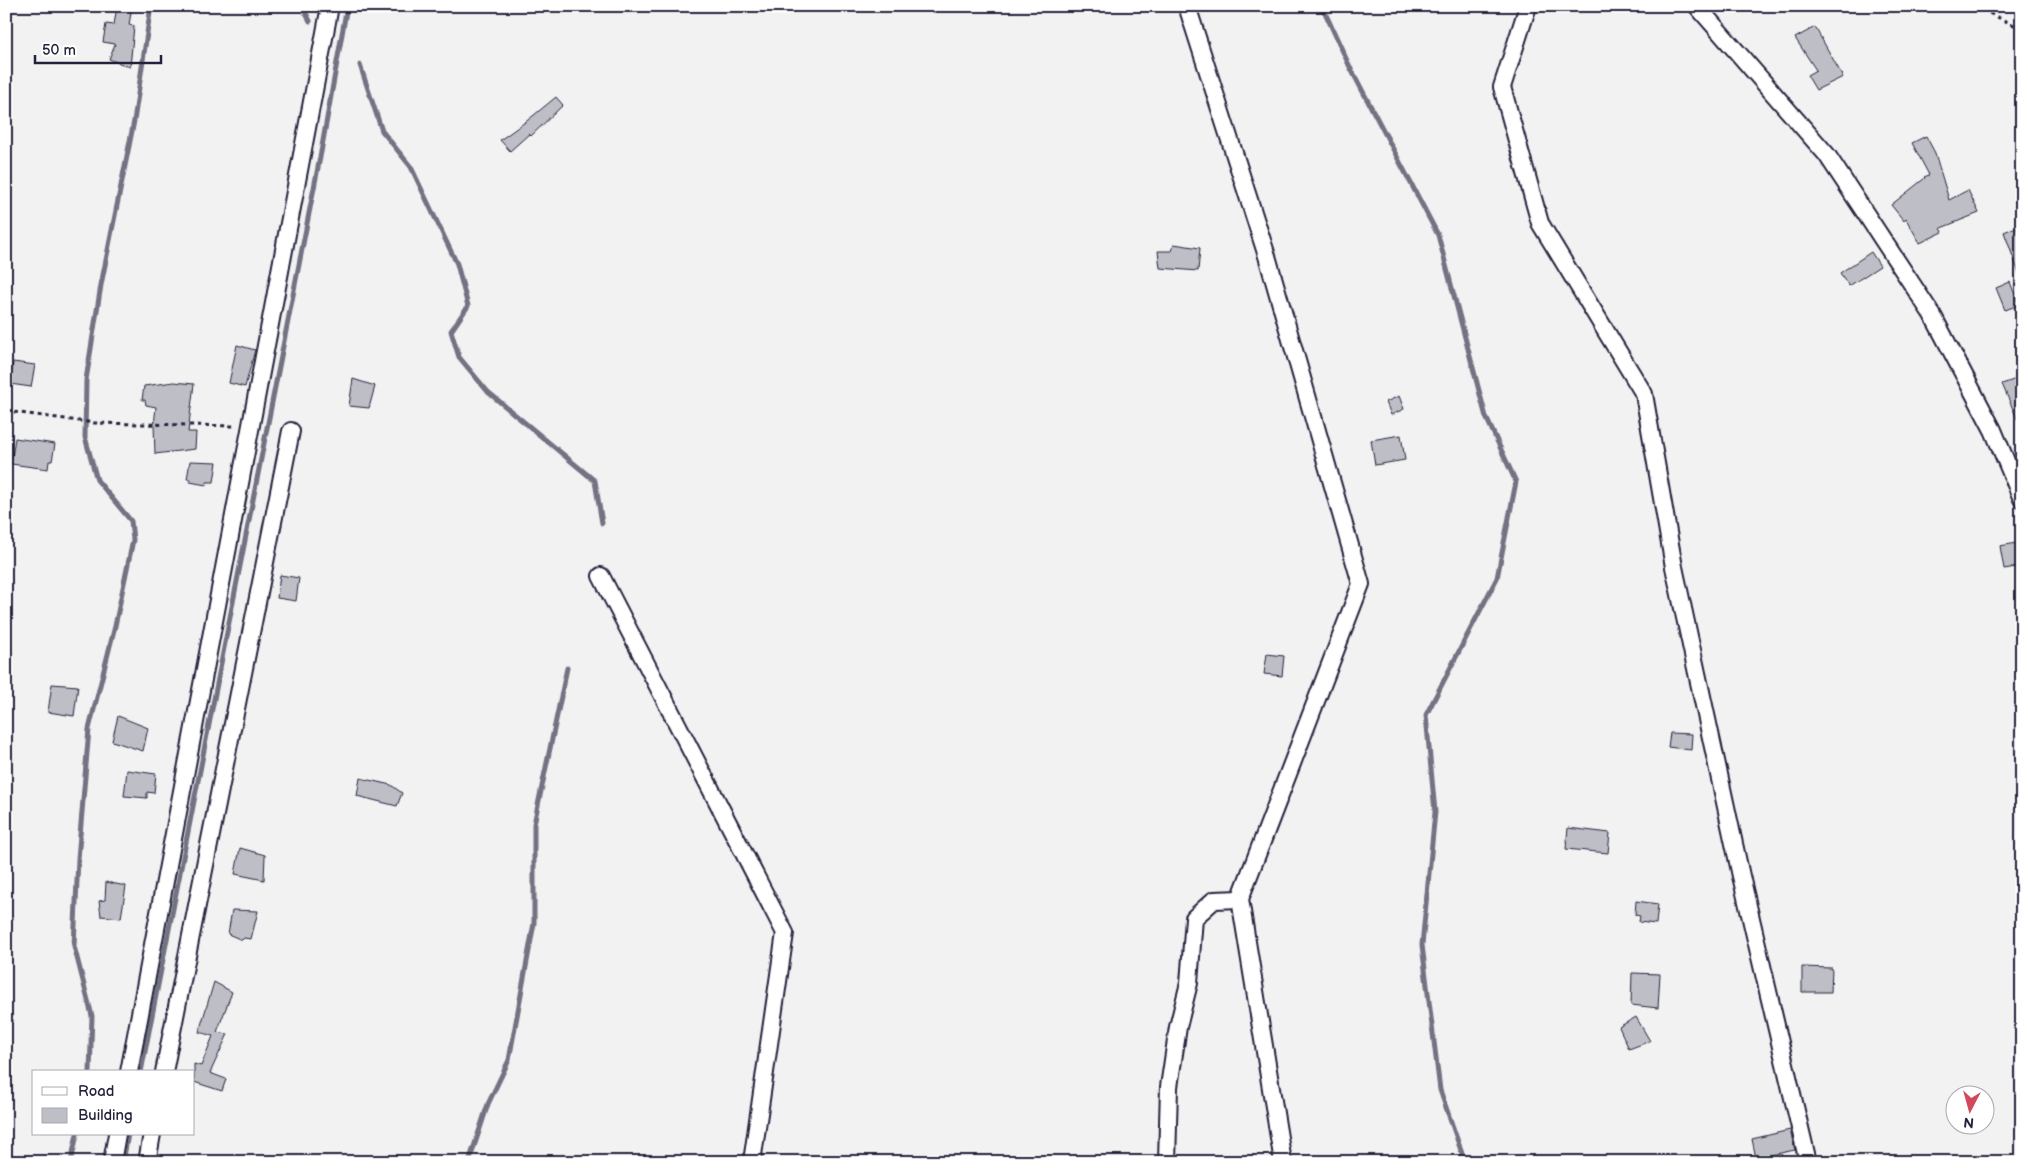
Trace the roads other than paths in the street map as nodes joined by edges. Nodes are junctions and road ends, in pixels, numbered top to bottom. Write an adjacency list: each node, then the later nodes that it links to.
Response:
1 (330, 6): 9 (street)
2 (1187, 6): 8 (street)
3 (1528, 6): 18 (street)
4 (1697, 6): 6 (street)
5 (292, 432): 10 (street)
6 (2022, 499)
7 (601, 576): 15 (street)
8 (1240, 899): 16 (street); 17 (street)
9 (129, 1070)
10 (164, 1070)
11 (117, 1136): 13 (street)
12 (152, 1136): 14 (street)
13 (112, 1162)
14 (146, 1162)
15 (752, 1162)
16 (1167, 1162)
17 (1283, 1162)
18 (1808, 1162)

